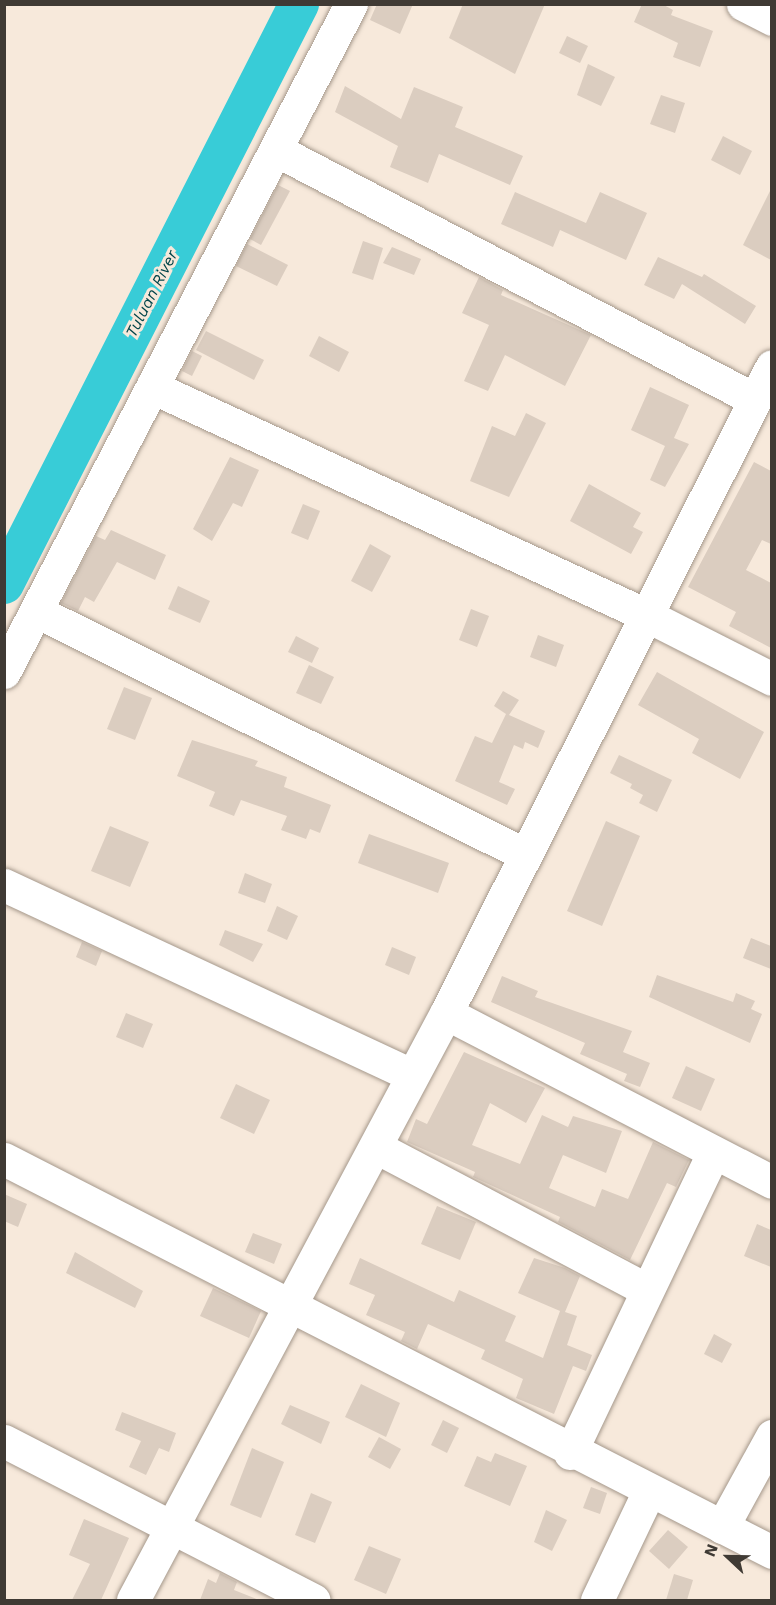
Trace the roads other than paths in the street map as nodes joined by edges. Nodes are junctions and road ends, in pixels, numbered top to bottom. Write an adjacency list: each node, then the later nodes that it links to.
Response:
1 (351, 4): 4 (street)
2 (743, 4): 3 (street)
3 (771, 19)
4 (276, 150): 6 (street); 7 (street)
5 (771, 366): 7 (street)
6 (152, 387): 8 (street); 9 (street)
7 (754, 399): 9 (street)
8 (36, 611): 10 (street); 12 (street)
9 (646, 615): 11 (street); 12 (street)
10 (4, 672)
11 (771, 679)
12 (524, 854): 14 (street)
13 (4, 885): 15 (street)
14 (446, 1013): 15 (street); 17 (street)
15 (412, 1076): 16 (street)
16 (376, 1147): 20 (street); 21 (street)
17 (713, 1153): 19 (street); 20 (street)
18 (4, 1160): 21 (street)
19 (771, 1182)
20 (645, 1289): 24 (street)
21 (290, 1306): 24 (street); 26 (street)
22 (771, 1436): 27 (street)
23 (4, 1441): 26 (street)
24 (570, 1453): 25 (street)
25 (649, 1491): 27 (street); 31 (street)
26 (171, 1526): 29 (street); 30 (street)
27 (722, 1527): 28 (street)
28 (771, 1552)
29 (133, 1600)
30 (314, 1600)
31 (597, 1600)

